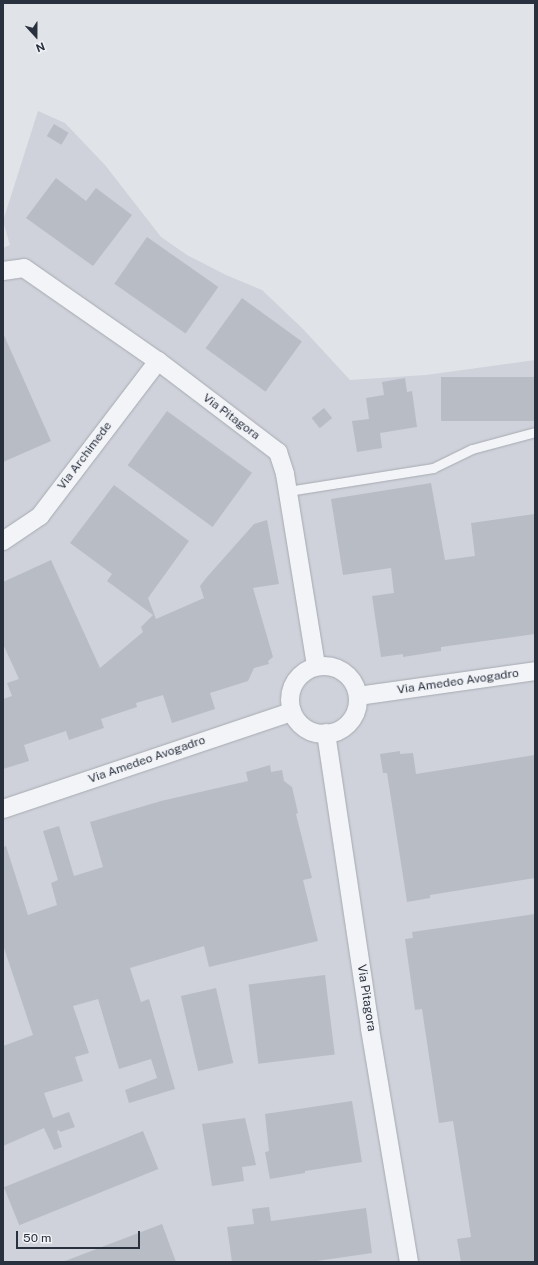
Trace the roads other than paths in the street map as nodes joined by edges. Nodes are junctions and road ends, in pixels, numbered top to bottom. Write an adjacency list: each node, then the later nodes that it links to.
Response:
1 (3, 271): 2 (street, Via Pitagora)
2 (158, 361): 4 (street, Via Pitagora); 5 (street, Via Archimede)
3 (535, 432): 4 (lane)
4 (288, 490): 6 (street, Via Pitagora)
5 (3, 541)
6 (316, 666): 8 (street); 9 (street)
7 (535, 671): 8 (street, Via Amedeo Avogadro)
8 (358, 696): 10 (street)
9 (292, 712): 10 (street); 11 (street, Via Amedeo Avogadro)
10 (326, 733): 12 (street, Via Pitagora)
11 (3, 809)
12 (409, 1262)

